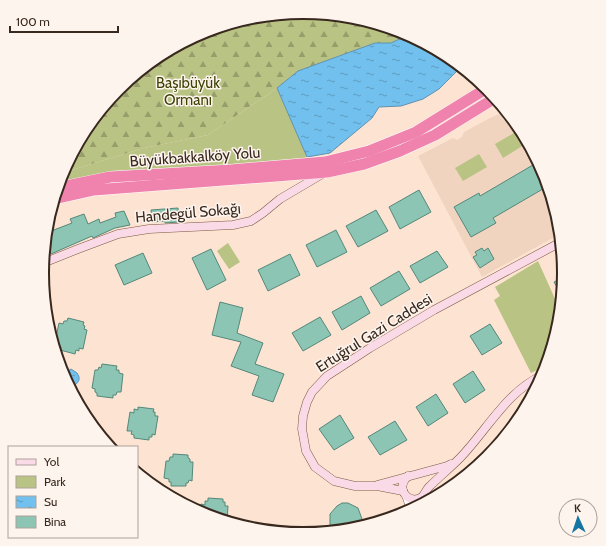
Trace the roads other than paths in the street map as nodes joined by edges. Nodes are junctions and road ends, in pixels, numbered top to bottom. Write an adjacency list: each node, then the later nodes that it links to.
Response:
1 (481, 92): 3 (highway, Büyükbakkalköy Yolu)
2 (490, 102): 4 (highway, Büyükbakkalköy Yolu)
3 (334, 160): 4 (highway); 5 (highway, Büyükbakkalköy Yolu)
4 (327, 172): 6 (highway, Büyükbakkalköy Yolu); 8 (street, Handegül Sokağı)
5 (64, 187)
6 (60, 198)
7 (555, 245): 12 (street, Ertuğrul Gazi Caddesi)
8 (50, 260)
9 (533, 381): 10 (street)
10 (460, 458): 11 (street, Ertuğrul Gazi Caddesi); 14 (street)
11 (412, 476): 12 (street, Ertuğrul Gazi Caddesi); 13 (street); 14 (street)
12 (377, 486): 13 (street, Ertuğrul Gazi Caddesi)
13 (404, 493): 14 (street); 16 (street)
14 (424, 493): 15 (street)
15 (421, 498)
16 (408, 504)

